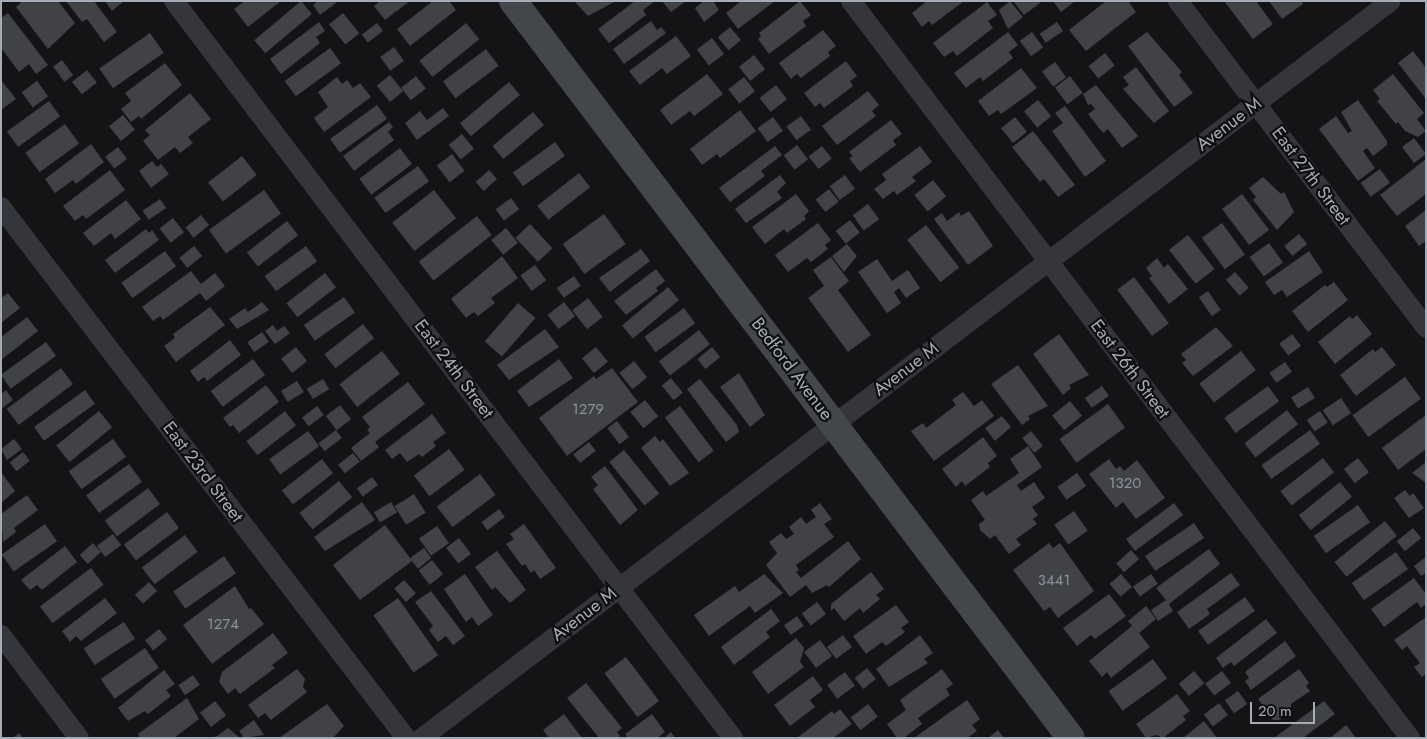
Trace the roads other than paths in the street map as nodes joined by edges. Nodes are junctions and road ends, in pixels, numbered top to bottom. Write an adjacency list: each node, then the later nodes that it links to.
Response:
1 (174, 1): 11 (street, East 24th Street)
2 (513, 1): 10 (main road, Bedford Avenue)
3 (850, 1): 8 (street, East 26th Street)
4 (1178, 1): 6 (street, East 27th Street)
5 (1391, 1): 6 (street, Avenue M)
6 (1256, 104): 8 (street, Avenue M); 9 (street, East 27th Street)
7 (1, 207): 14 (street, East 23rd Street)
8 (1048, 261): 10 (street, Avenue M); 18 (street, East 26th Street)
9 (1426, 328)
10 (834, 424): 11 (street, Avenue M); 17 (main road, Bedford Avenue)
11 (619, 587): 15 (street, Avenue M); 16 (street, East 24th Street)
12 (1, 636): 13 (street)
13 (79, 738)
14 (406, 738)
15 (422, 738)
16 (733, 738)
17 (1071, 738)
18 (1410, 738)

